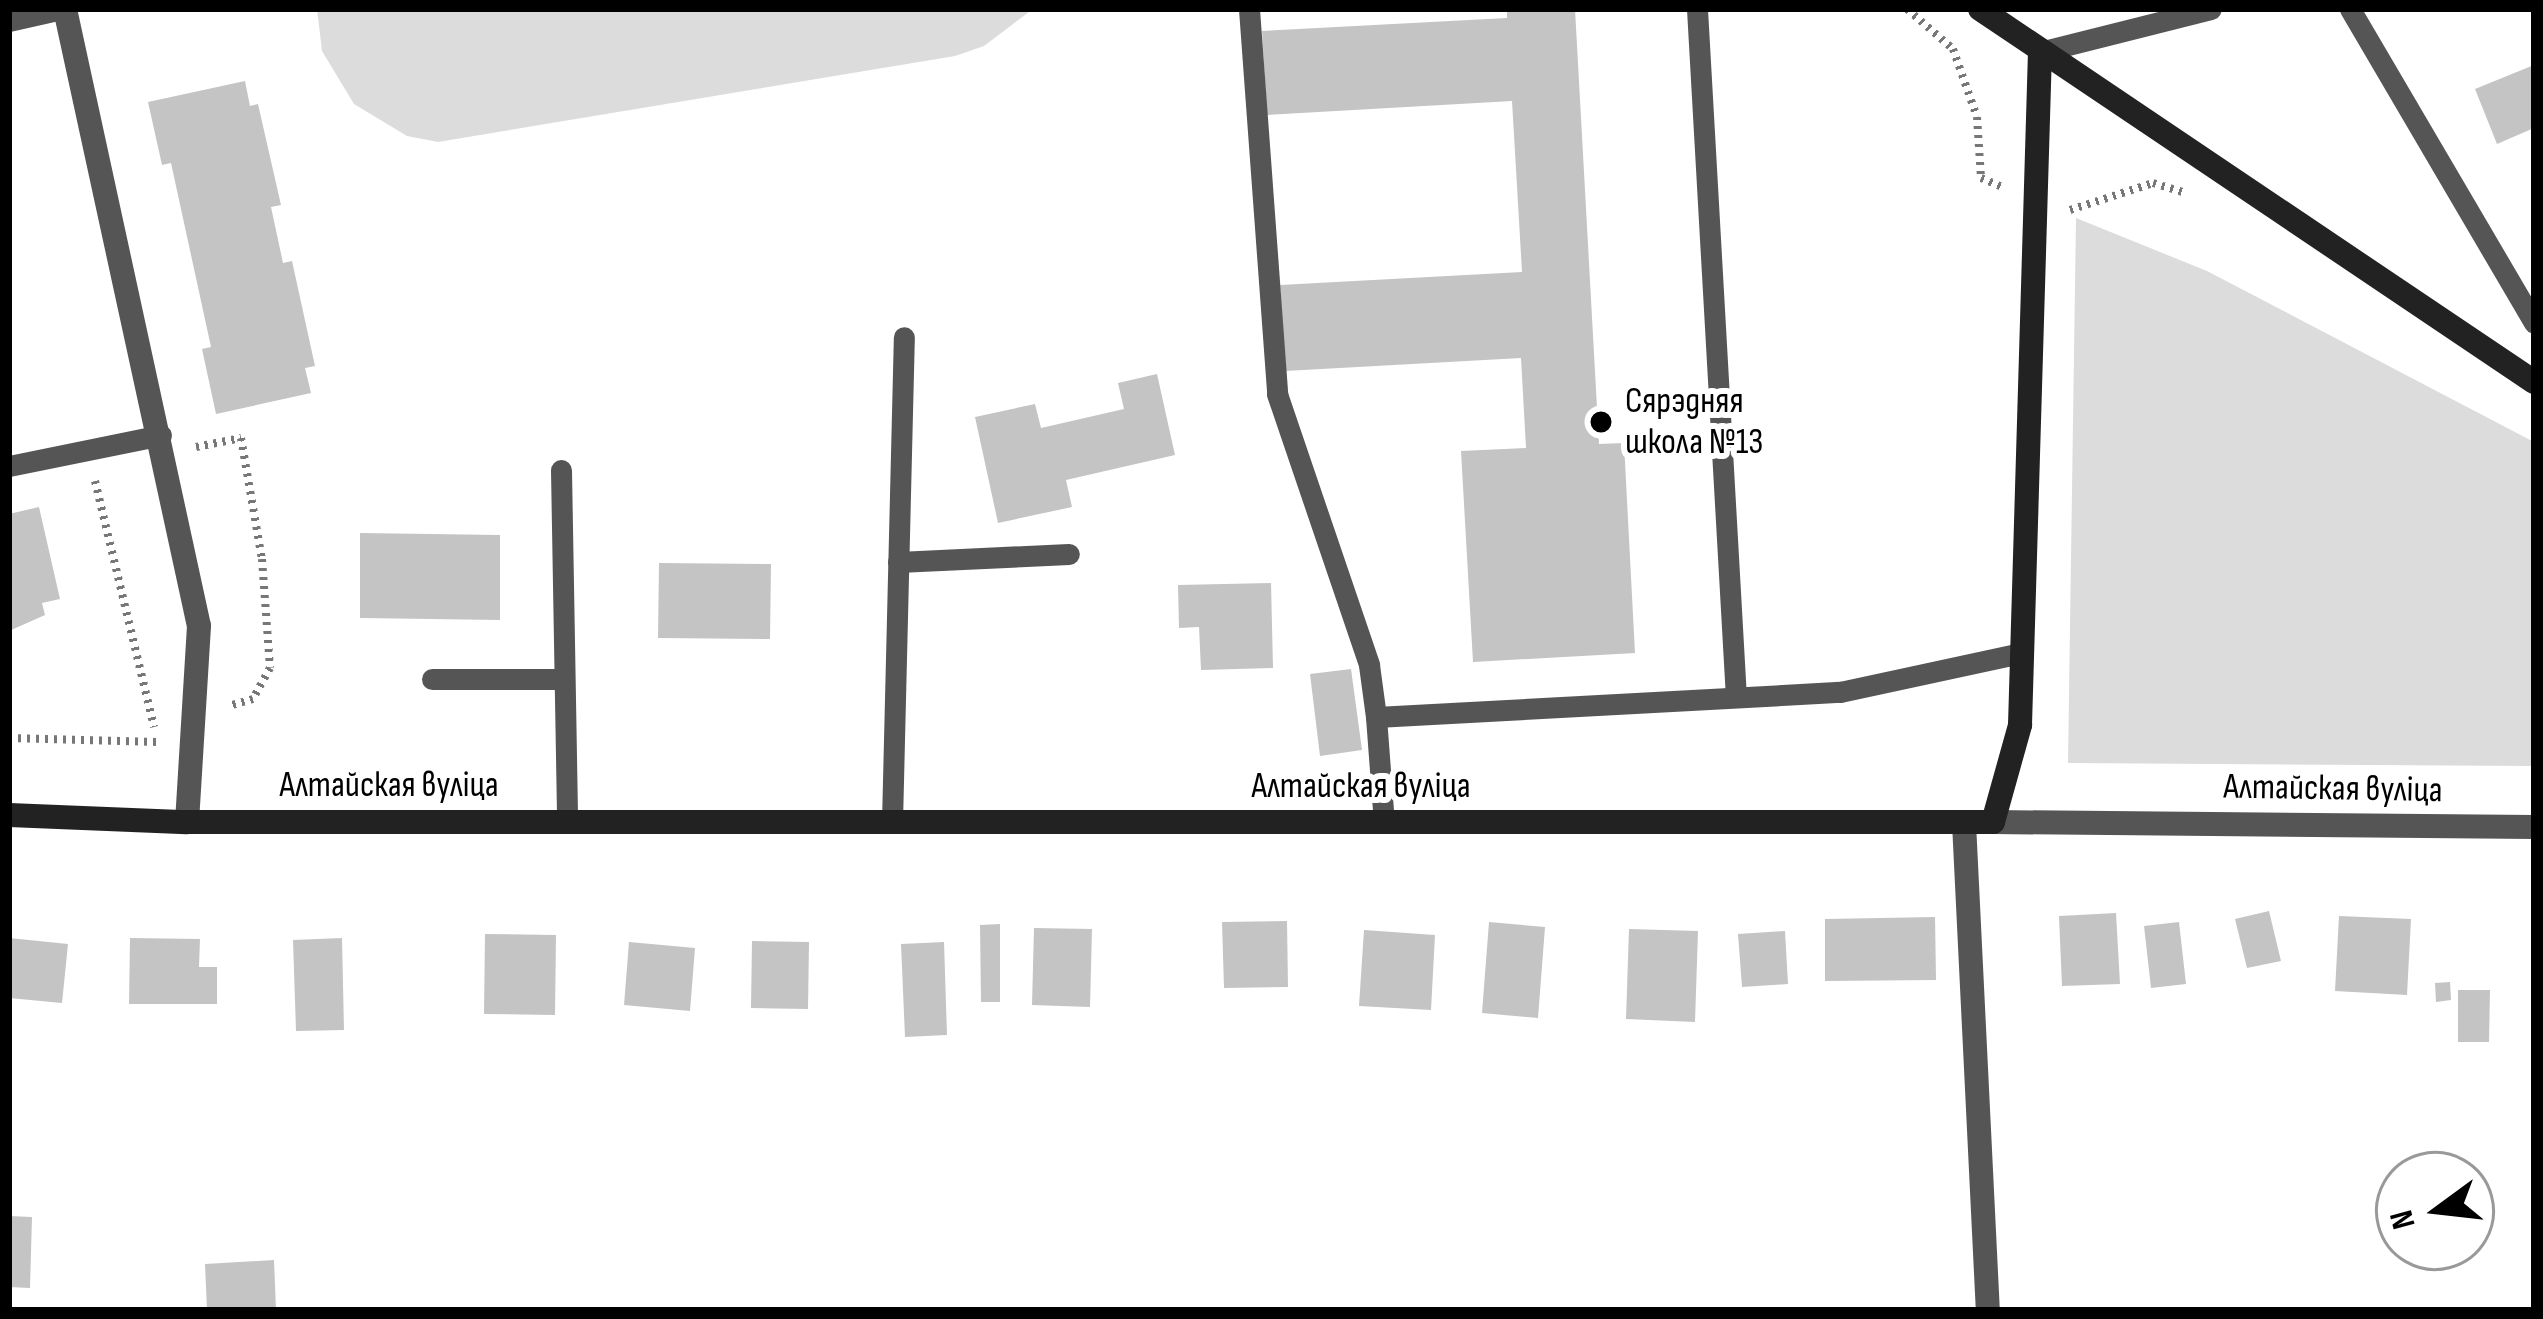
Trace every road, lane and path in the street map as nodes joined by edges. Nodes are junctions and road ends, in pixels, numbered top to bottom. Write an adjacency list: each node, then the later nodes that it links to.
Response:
1 (62, 9): 8 (street); 15 (street)
2 (1249, 9): 25 (lane)
3 (1697, 9): 24 (lane)
4 (1907, 9): 10 (path)
5 (1981, 9): 9 (main road)
6 (2211, 9): 9 (lane)
7 (2350, 9): 12 (lane)
8 (9, 20)
9 (2040, 52): 10 (main road); 14 (main road)
10 (2031, 200): 11 (path); 21 (main road)
11 (2205, 206)
12 (2534, 323)
13 (904, 337): 20 (lane)
14 (2534, 382)
15 (161, 435): 16 (lane); 28 (street)
16 (9, 466)
17 (78, 469): 26 (path)
18 (561, 470): 23 (lane)
19 (1070, 554): 20 (lane)
20 (898, 562): 29 (lane)
21 (2021, 653): 24 (lane); 30 (main road)
22 (432, 679): 23 (lane)
23 (564, 680): 31 (lane)
24 (1736, 697): 25 (lane)
25 (1376, 717): 32 (lane)
26 (9, 738)
27 (9, 815): 28 (main road, Алтайская вуліца)
28 (187, 822): 31 (main road, Алтайская вуліца)
29 (892, 822): 31 (main road, Алтайская вуліца); 32 (main road, Алтайская вуліца)
30 (1993, 822): 33 (main road, Алтайская вуліца); 34 (street, Алтайская вуліца)
31 (567, 823)
32 (1384, 823): 33 (main road, Алтайская вуліца)
33 (1964, 823): 35 (street)
34 (2534, 827)
35 (1988, 1310)

